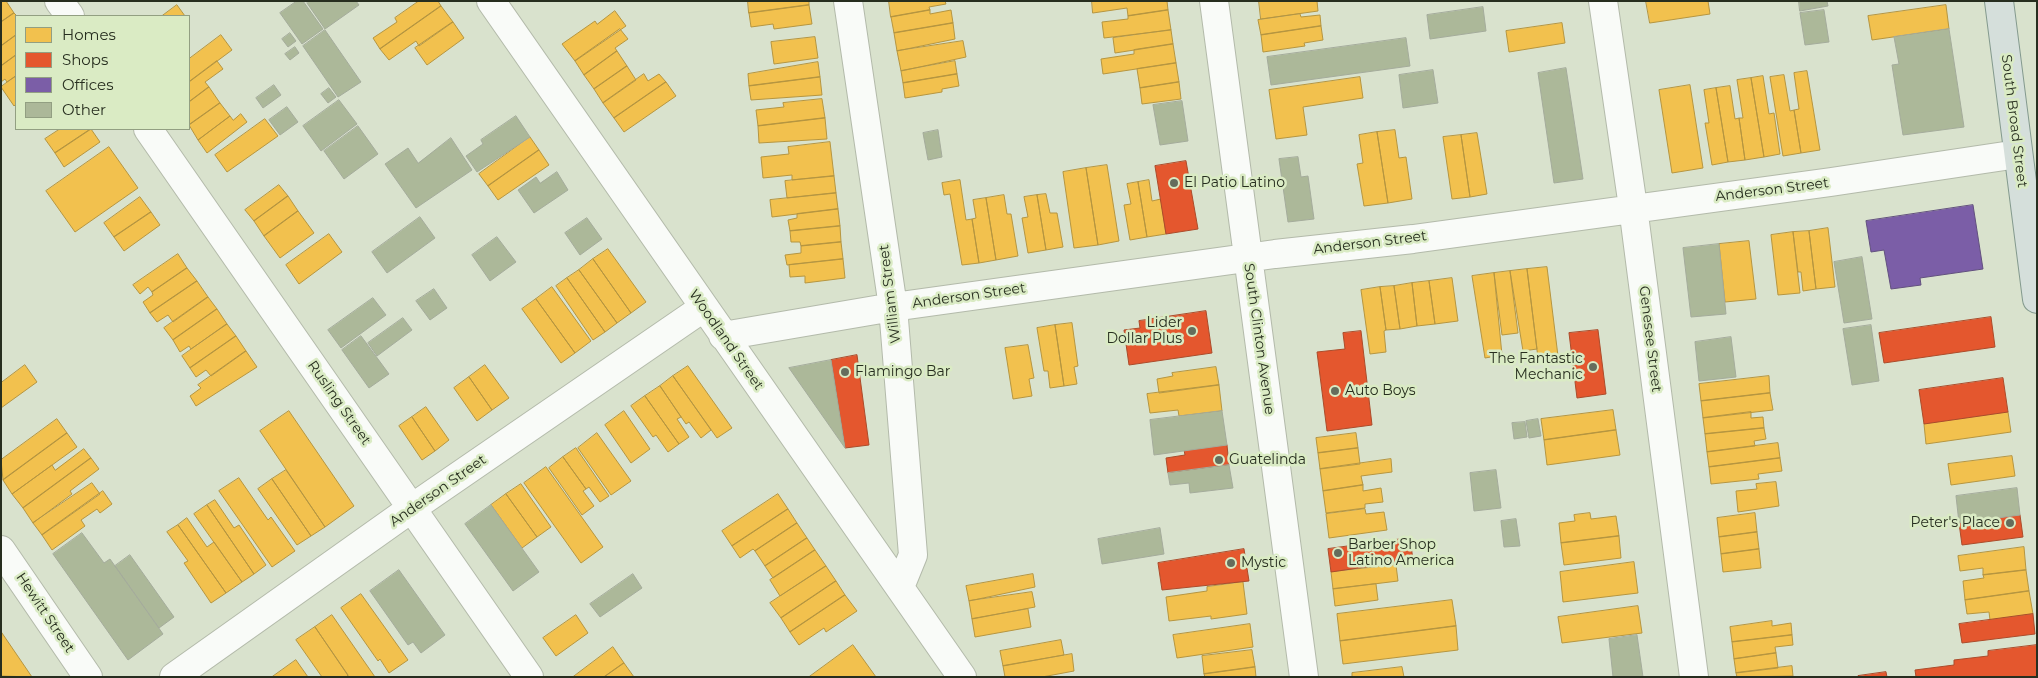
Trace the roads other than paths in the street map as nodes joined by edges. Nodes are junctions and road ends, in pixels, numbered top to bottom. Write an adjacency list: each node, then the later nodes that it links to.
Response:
1 (59, 1): 7 (street)
2 (491, 1): 14 (street, Woodland Street)
3 (848, 1): 13 (street, William Street)
4 (1214, 1): 11 (street, South Clinton Avenue)
5 (1602, 1): 10 (street, Genesee Street)
6 (1999, 1): 9 (main road, South Broad Street)
7 (69, 15)
8 (149, 130): 16 (street, Rusling Street)
9 (2018, 154): 10 (street, Anderson Street); 12 (main road, South Broad Street)
10 (1632, 207): 11 (street, Anderson Street); 24 (street, Genesee Street)
11 (1248, 258): 13 (street, Anderson Street); 23 (street, South Clinton Avenue)
12 (2037, 299)
13 (893, 307): 15 (street, Anderson Street); 18 (street, William Street)
14 (703, 308): 15 (street, Woodland Street); 16 (street, Anderson Street)
15 (723, 336): 18 (street, Woodland Street)
16 (412, 508): 20 (street, Anderson Street); 21 (street, Rusling Street)
17 (1, 550): 19 (street, Hewitt Street)
18 (900, 587): 22 (street, Woodland Street)
19 (88, 677)
20 (174, 677)
21 (529, 677)
22 (962, 677)
23 (1304, 677)
24 (1694, 677)

